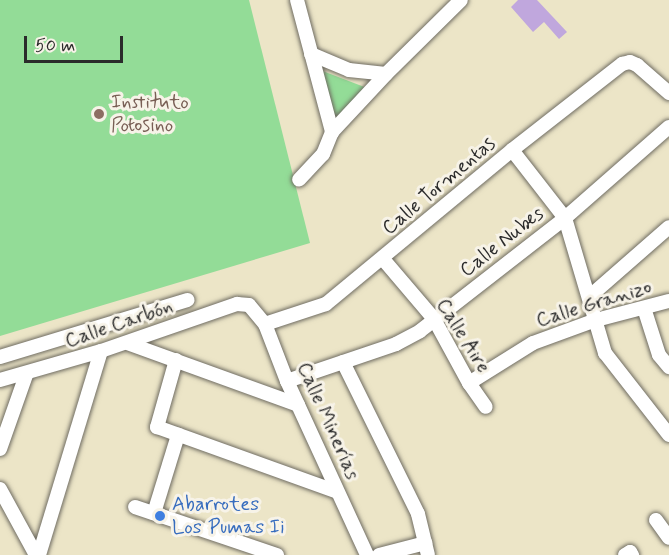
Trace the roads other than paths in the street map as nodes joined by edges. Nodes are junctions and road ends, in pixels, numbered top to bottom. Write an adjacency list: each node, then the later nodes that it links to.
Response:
1 (297, 0): 3 (street)
2 (461, 0): 4 (street)
3 (311, 54): 4 (street); 7 (street)
4 (386, 74): 7 (street)
5 (669, 93): 8 (street, Calle Tormentas)
6 (669, 127): 10 (street, Calle Nubes)
7 (332, 132): 9 (street)
8 (512, 150): 10 (street); 12 (street, Calle Tormentas)
9 (299, 180)
10 (565, 218): 13 (street); 18 (street, Calle Nubes)
11 (669, 227): 13 (street)
12 (383, 259): 18 (street, Calle Aire); 20 (street, Calle Tormentas)
13 (589, 297): 19 (street)
14 (188, 300): 23 (street)
15 (669, 301): 17 (street, Calle Granizo)
16 (249, 305): 20 (street, Calle Minerías); 21 (street, Calle Carbón)
17 (644, 308): 19 (street, Calle Granizo); 26 (street)
18 (434, 319): 25 (street, Calle Nubes); 30 (street, Calle Aire)
19 (596, 320): 30 (street, Calle Granizo); 34 (street)
20 (265, 324): 29 (street, Calle Minerías)
21 (127, 343): 22 (street, Calle Carbón); 24 (street)
22 (101, 351): 27 (street, Calle Carbón); 44 (street)
23 (0, 357)
24 (176, 360): 31 (street); 33 (street)
25 (343, 362): 29 (street, Calle Nubes); 42 (street)
26 (669, 366)
27 (26, 375): 28 (street, Calle Carbón); 35 (street)
28 (0, 380)
29 (287, 381): 31 (street, Calle Minerías)
30 (469, 383): 32 (street, Calle Aire)
31 (298, 405): 37 (street, Calle Minerías)
32 (486, 407)
33 (177, 435): 37 (street); 39 (street)
34 (669, 435)
35 (0, 449)
36 (0, 489): 44 (street)
37 (338, 492): 46 (street, Calle Minerías)
38 (135, 507): 39 (street)
39 (154, 513): 43 (street)
40 (656, 520): 41 (street)
41 (669, 538)
42 (427, 549): 47 (street)
43 (251, 551): 45 (street)
44 (38, 555)
45 (277, 555)
46 (367, 555)
47 (379, 555)

